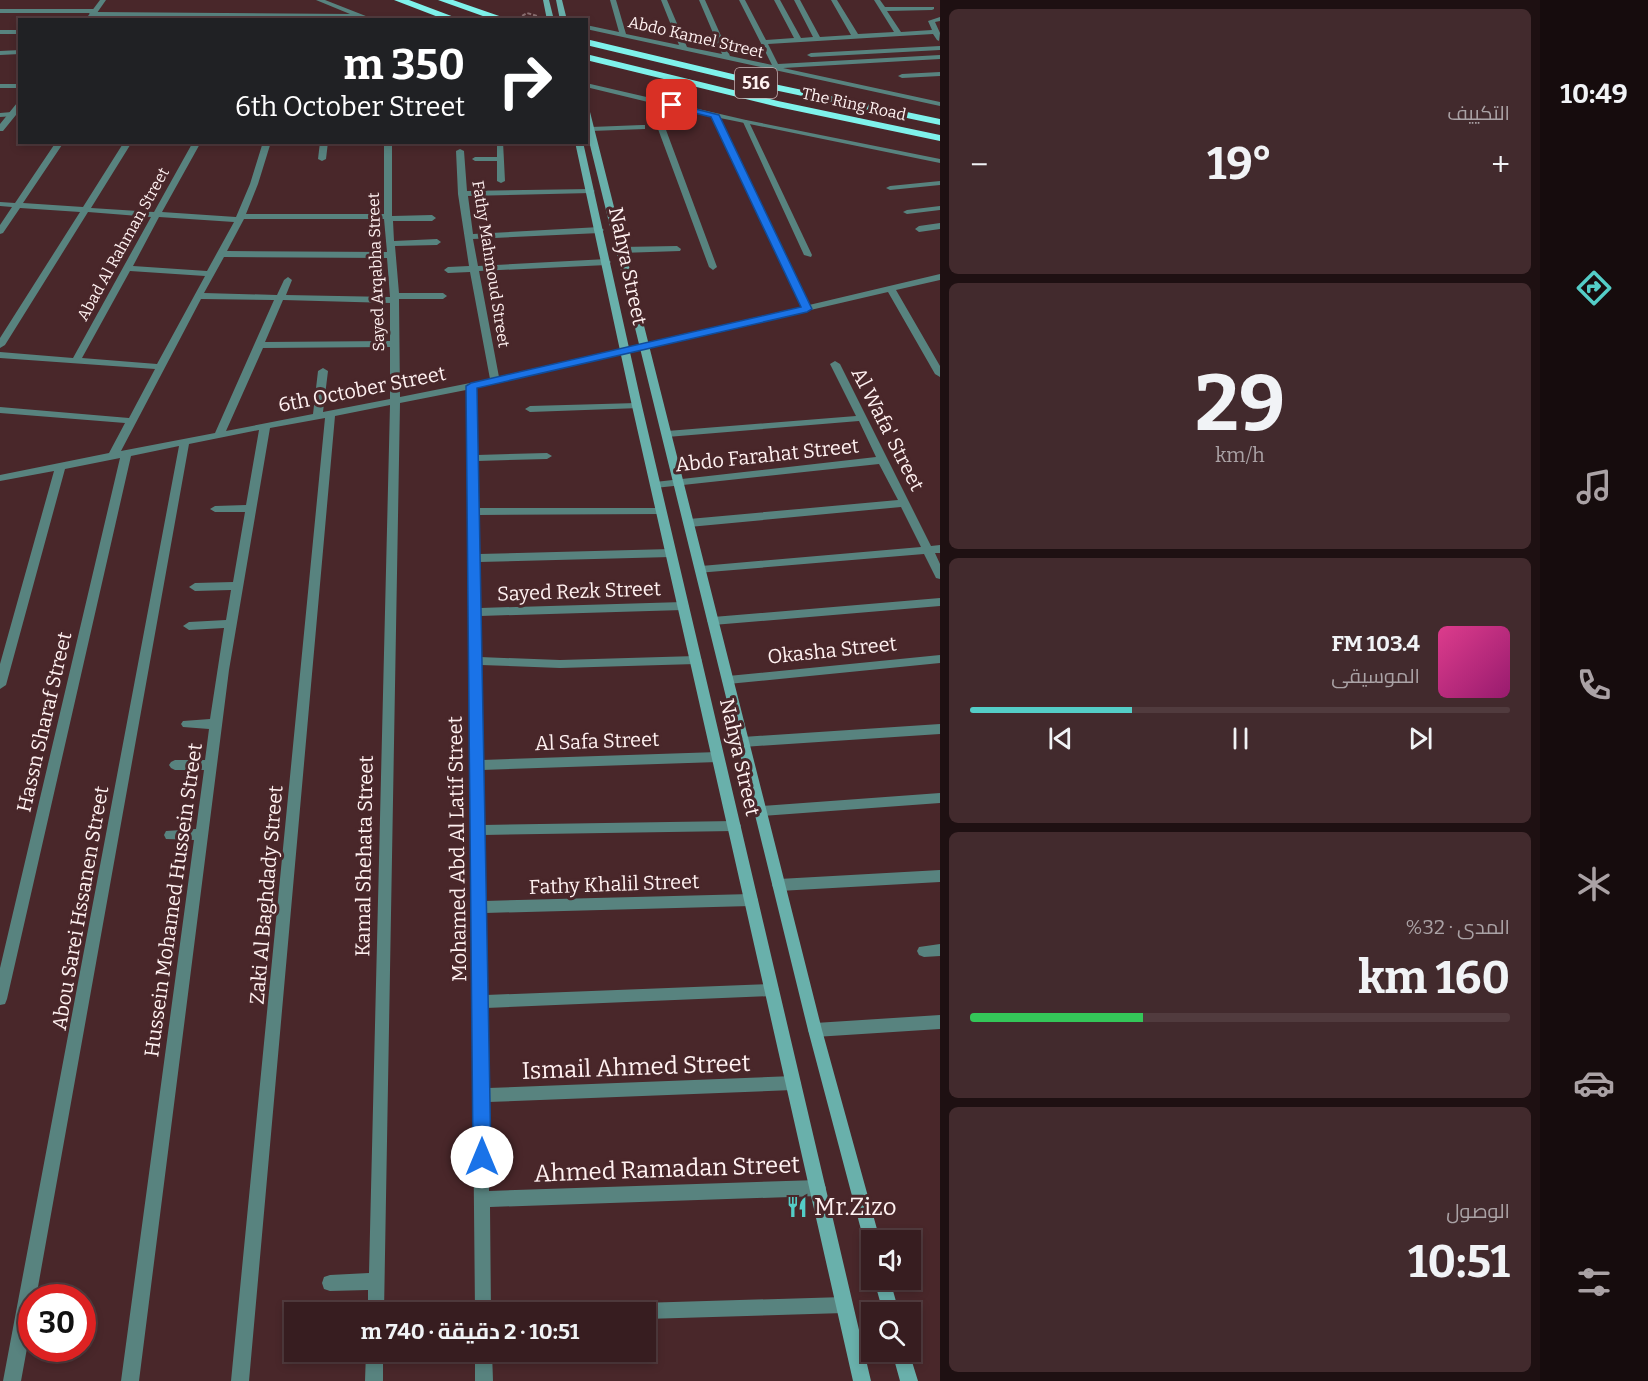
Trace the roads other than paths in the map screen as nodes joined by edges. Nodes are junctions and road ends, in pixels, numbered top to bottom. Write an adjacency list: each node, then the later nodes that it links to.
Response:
1 (103, 0): 19 (street)
2 (319, 0): 20 (street)
3 (399, 0): 22 (highway)
4 (443, 0): 23 (highway)
5 (546, 0): 24 (main road)
6 (559, 0): 25 (main road)
7 (613, 0): 30 (street)
8 (664, 0): 38 (street)
9 (702, 0): 45 (street)
10 (742, 0): 37 (street)
11 (777, 0): 35 (street)
12 (797, 0): 34 (street)
13 (834, 0): 33 (street)
14 (877, 0): 17 (street)
15 (927, 0): 16 (street)
16 (932, 8): 17 (street); 26 (street)
17 (884, 9): 31 (street)
18 (0, 11): 19 (street)
19 (91, 15): 20 (street)
20 (363, 16): 21 (street)
21 (368, 18)
22 (451, 18)
23 (500, 18)
24 (550, 18)
25 (564, 18)
26 (938, 20): 32 (street)
27 (588, 27): 30 (street, Abdo Kamel Street)
28 (0, 32): 29 (street)
29 (18, 32)
30 (623, 33): 38 (street, Abdo Kamel Street)
31 (899, 34): 32 (street); 33 (street)
32 (938, 36)
33 (856, 37): 34 (street)
34 (818, 39): 35 (street)
35 (799, 40): 37 (street)
36 (588, 42): 60 (highway, The Ring Road / 516)
37 (764, 42): 46 (street)
38 (684, 48): 45 (street, Abdo Kamel Street)
39 (940, 48): 42 (street)
40 (0, 52): 41 (street)
41 (18, 52)
42 (811, 56)
43 (940, 57): 46 (street)
44 (590, 58): 64 (highway, The Ring Road / 516)
45 (727, 58): 46 (street, Abdo Kamel Street)
46 (777, 68): 53 (street, Abdo Kamel Street)
47 (940, 74): 48 (street)
48 (902, 76)
49 (588, 85): 52 (street)
50 (0, 86): 51 (street)
51 (18, 86)
52 (651, 100): 57 (street); 107 (street)
53 (940, 104)
54 (18, 107): 55 (street)
55 (12, 114): 56 (street); 62 (street)
56 (0, 115)
57 (715, 115): 59 (street); 119 (street)
58 (588, 119): 63 (main road, Nahya Street)
59 (746, 122): 77 (street); 105 (lane)
60 (940, 122)
61 (642, 127): 63 (street)
62 (0, 129)
63 (591, 129): 88 (main road, Nahya Street)
64 (940, 138)
65 (59, 144): 84 (street)
66 (127, 144): 86 (street)
67 (196, 144): 90 (street, Abad Al Rahman Street)
68 (266, 144): 91 (street)
69 (324, 144): 74 (street)
70 (388, 144): 92 (street, Sayed Arqabha Street)
71 (500, 144): 76 (lane)
72 (579, 144): 81 (main road, Nahya Street)
73 (460, 151): 82 (street, Fathy Mahmoud Street)
74 (322, 159)
75 (475, 159): 76 (lane)
76 (501, 159): 78 (lane)
77 (940, 161)
78 (501, 182)
79 (940, 183): 80 (street)
80 (890, 188)
81 (591, 192): 82 (street); 87 (main road, Nahya Street)
82 (462, 194): 98 (street, Fathy Mahmoud Street)
83 (0, 204): 84 (street)
84 (18, 206): 86 (street); 97 (street)
85 (940, 208): 89 (street)
86 (86, 210): 90 (street); 121 (street)
87 (595, 212): 88 (main road); 96 (main road, Nahya Street)
88 (611, 212): 102 (main road, Nahya Street)
89 (908, 212)
90 (157, 215): 91 (street); 108 (street, Abad Al Rahman Street)
91 (240, 218): 92 (street); 103 (street)
92 (388, 218): 93 (street); 100 (street, Sayed Arqabha Street)
93 (432, 218)
94 (940, 226): 95 (street)
95 (919, 229)
96 (600, 230): 98 (street); 106 (main road, Nahya Street)
97 (0, 231)
98 (468, 237): 109 (street, Fathy Mahmoud Street)
99 (437, 242): 100 (street)
100 (392, 244): 104 (street, Sayed Arqabha Street)
101 (677, 249): 102 (street)
102 (621, 250): 123 (main road, Nahya Street)
103 (221, 254): 104 (street); 111 (street)
104 (392, 255): 118 (street, Sayed Arqabha Street)
105 (808, 255)
106 (607, 262): 109 (street); 124 (main road, Nahya Street)
107 (713, 267)
108 (128, 268): 111 (street); 126 (street, Abad Al Rahman Street)
109 (473, 269): 110 (street); 131 (street, Fathy Mahmoud Street)
110 (448, 270)
111 (211, 274): 115 (street)
112 (940, 277): 114 (street, 6th October Street)
113 (288, 280): 117 (street)
114 (891, 289): 119 (street, 6th October Street); 130 (street)
115 (199, 296): 117 (street); 128 (street)
116 (443, 296): 118 (street)
117 (280, 298): 118 (street); 122 (street)
118 (394, 298): 120 (street, Sayed Arqabha Street)
119 (807, 309): 123 (street, 6th October Street)
120 (394, 344): 122 (street); 133 (street, Sayed Arqabha Street)
121 (0, 345)
122 (258, 345): 142 (street)
123 (645, 345): 124 (street, 6th October Street); 141 (main road, Nahya Street)
124 (625, 350): 131 (street, 6th October Street); 134 (main road, Nahya Street)
125 (0, 355): 126 (street)
126 (76, 360): 128 (street)
127 (835, 364): 138 (street, Al Wafa' Street)
128 (162, 367): 139 (street)
129 (323, 371): 137 (street, Zaki Al Baghdady Street)
130 (940, 374)
131 (495, 381): 132 (street, 6th October Street)
132 (471, 386): 133 (street, 6th October Street); 147 (street, Mohamed Abd Al Latif Street)
133 (395, 401): 137 (street, 6th October Street); 208 (street, Kamal Shehata Street)
134 (637, 406): 135 (street); 152 (main road, Nahya Street)
135 (530, 409)
136 (0, 410): 139 (street)
137 (324, 415): 140 (street, 6th October Street); 219 (street, Zaki Al Baghdady Street)
138 (863, 418): 141 (street); 148 (street, Al Wafa' Street)
139 (133, 421): 145 (street)
140 (265, 426): 142 (street, 6th October Street); 154 (street, Hussein Mohamed Hussein Street)
141 (667, 434): 151 (main road, Nahya Street)
142 (219, 435): 143 (street, 6th October Street)
143 (185, 441): 144 (street, 6th October Street); 217 (street, Abou Sarei Hssanen Street)
144 (126, 454): 145 (street, 6th October Street); 199 (street, Hassn Sharaf Street)
145 (113, 456): 149 (street, 6th October Street)
146 (547, 456): 147 (street)
147 (473, 458): 157 (street, Mohamed Abd Al Latif Street)
148 (884, 460): 151 (street, Abdo Farahat Street); 153 (street, Al Wafa' Street)
149 (60, 467): 150 (street, 6th October Street); 177 (street)
150 (0, 478)
151 (679, 482): 152 (street, Abdo Farahat Street); 158 (main road, Nahya Street)
152 (655, 485): 156 (main road, Nahya Street)
153 (905, 503): 158 (street); 159 (street, Al Wafa' Street)
154 (251, 508): 155 (street); 165 (street, Hussein Mohamed Hussein Street)
155 (215, 509)
156 (661, 511): 157 (street); 161 (main road, Nahya Street)
157 (474, 512): 162 (street, Mohamed Abd Al Latif Street)
158 (689, 523): 163 (main road, Nahya Street)
159 (928, 549): 160 (street); 163 (street); 164 (street, Al Wafa' Street)
160 (940, 549)
161 (671, 553): 162 (street); 168 (main road, Nahya Street)
162 (475, 558): 169 (street, Mohamed Abd Al Latif Street)
163 (701, 570): 170 (main road, Nahya Street)
164 (940, 575)
165 (237, 586): 166 (street); 171 (street, Hussein Mohamed Hussein Street)
166 (195, 587)
167 (940, 602): 170 (street)
168 (683, 606): 169 (street, Sayed Rezk Street); 174 (main road, Nahya Street)
169 (475, 612): 175 (street, Mohamed Abd Al Latif Street)
170 (713, 621): 176 (main road, Nahya Street)
171 (231, 624): 172 (street); 179 (street, Hussein Mohamed Hussein Street)
172 (189, 626)
173 (940, 659): 176 (street, Okasha Street)
174 (696, 660): 175 (street); 182 (main road, Nahya Street)
175 (476, 661): 185 (street, Mohamed Abd Al Latif Street)
176 (728, 680): 181 (main road, Nahya Street)
177 (0, 685)
178 (187, 724): 179 (street)
179 (216, 724): 184 (street, Hussein Mohamed Hussein Street)
180 (940, 729): 181 (street)
181 (743, 742): 187 (main road, Nahya Street)
182 (718, 758): 185 (street, Al Safa Street); 188 (main road, Nahya Street)
183 (175, 765): 184 (street)
184 (211, 765): 190 (street, Hussein Mohamed Hussein Street)
185 (477, 765): 189 (street, Mohamed Abd Al Latif Street)
186 (940, 798): 187 (street)
187 (760, 811): 193 (main road, Nahya Street)
188 (734, 826): 189 (street); 194 (main road, Nahya Street)
189 (478, 830): 195 (street, Mohamed Abd Al Latif Street)
190 (202, 834): 191 (street); 218 (street, Hussein Mohamed Hussein Street)
191 (171, 835)
192 (940, 876): 193 (street)
193 (779, 885): 202 (main road, Nahya Street)
194 (751, 900): 195 (street, Fathy Khalil Street); 198 (main road, Nahya Street)
195 (479, 907): 200 (street, Mohamed Abd Al Latif Street)
196 (940, 950): 197 (street)
197 (924, 951)
198 (772, 990): 200 (street); 203 (main road, Nahya Street)
199 (0, 999)
200 (480, 1002): 204 (street, Mohamed Abd Al Latif Street)
201 (940, 1022): 202 (street)
202 (815, 1030): 207 (main road, Nahya Street)
203 (793, 1083): 204 (street, Ismail Ahmed Street); 205 (main road, Nahya Street)
204 (481, 1095): 206 (street, Mohamed Abd Al Latif Street)
205 (818, 1188): 206 (street, Ahmed Ramadan Street); 212 (main road, Nahya Street)
206 (482, 1199): 211 (street, Mohamed Abd Al Latif Street)
207 (869, 1230)
208 (376, 1281): 209 (street); 210 (street, Kamal Shehata Street)
209 (330, 1283)
210 (376, 1302)
211 (483, 1302)
212 (844, 1305): 213 (street); 222 (main road, Nahya Street)
213 (656, 1311)
214 (375, 1362): 220 (street)
215 (484, 1362): 221 (street)
216 (904, 1362): 223 (main road)
217 (12, 1381)
218 (130, 1381)
219 (240, 1381)
220 (374, 1381)
221 (484, 1381)
222 (862, 1381)
223 (909, 1381)

